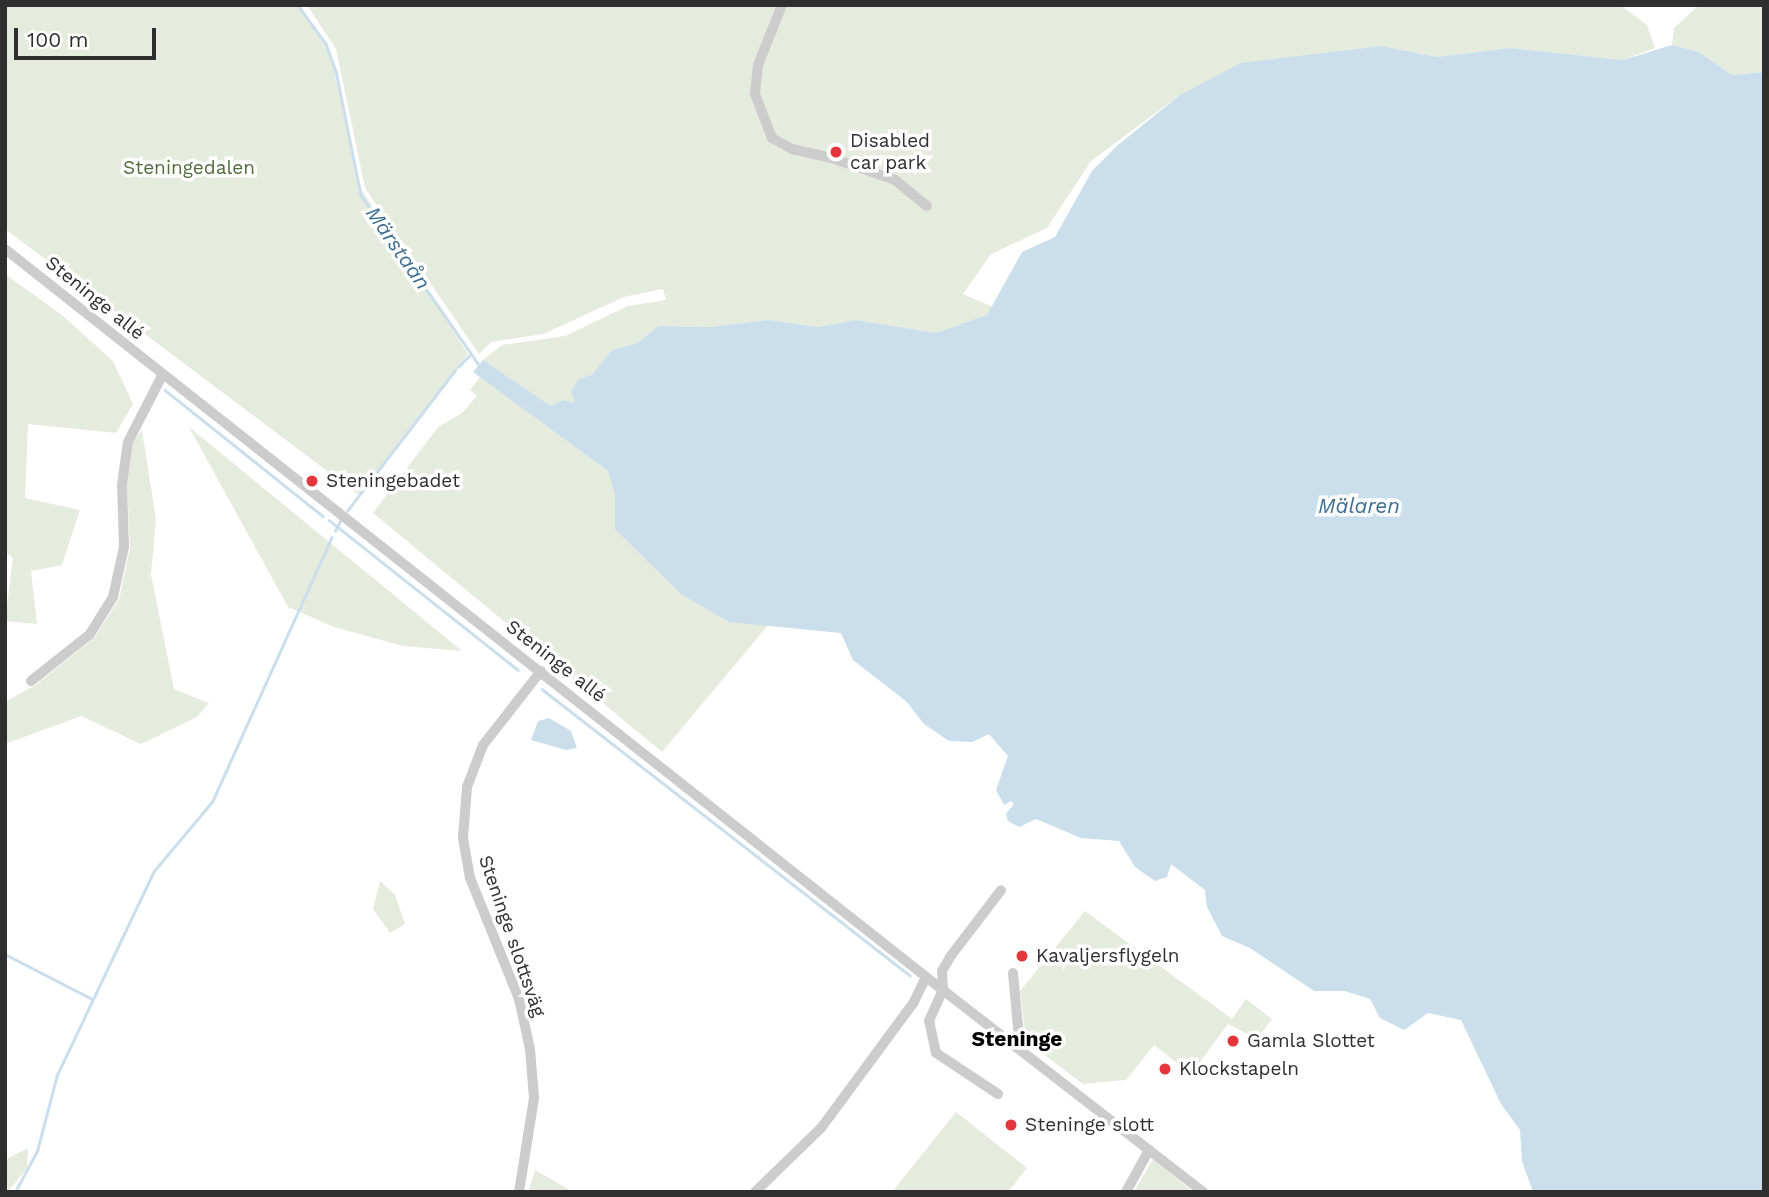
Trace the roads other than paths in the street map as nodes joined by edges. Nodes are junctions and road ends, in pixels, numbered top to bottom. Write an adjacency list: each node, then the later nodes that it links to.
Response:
1 (782, 5): 2 (street)
2 (927, 206)
3 (5, 249): 4 (street, Steninge allé)
4 (163, 374): 5 (street, Steninge allé); 6 (street)
5 (541, 671): 9 (street, Steninge allé); 14 (street, Steninge slottsväg)
6 (31, 681)
7 (1000, 890): 10 (street)
8 (1013, 972): 11 (street)
9 (926, 977): 10 (street, Steninge allé); 15 (street)
10 (943, 990): 11 (street, Steninge allé); 12 (street)
11 (1020, 1048): 13 (street, Steninge allé)
12 (998, 1094)
13 (1149, 1150): 16 (street); 17 (street, Steninge allé)
14 (519, 1192)
15 (755, 1192)
16 (1126, 1192)
17 (1203, 1192)

